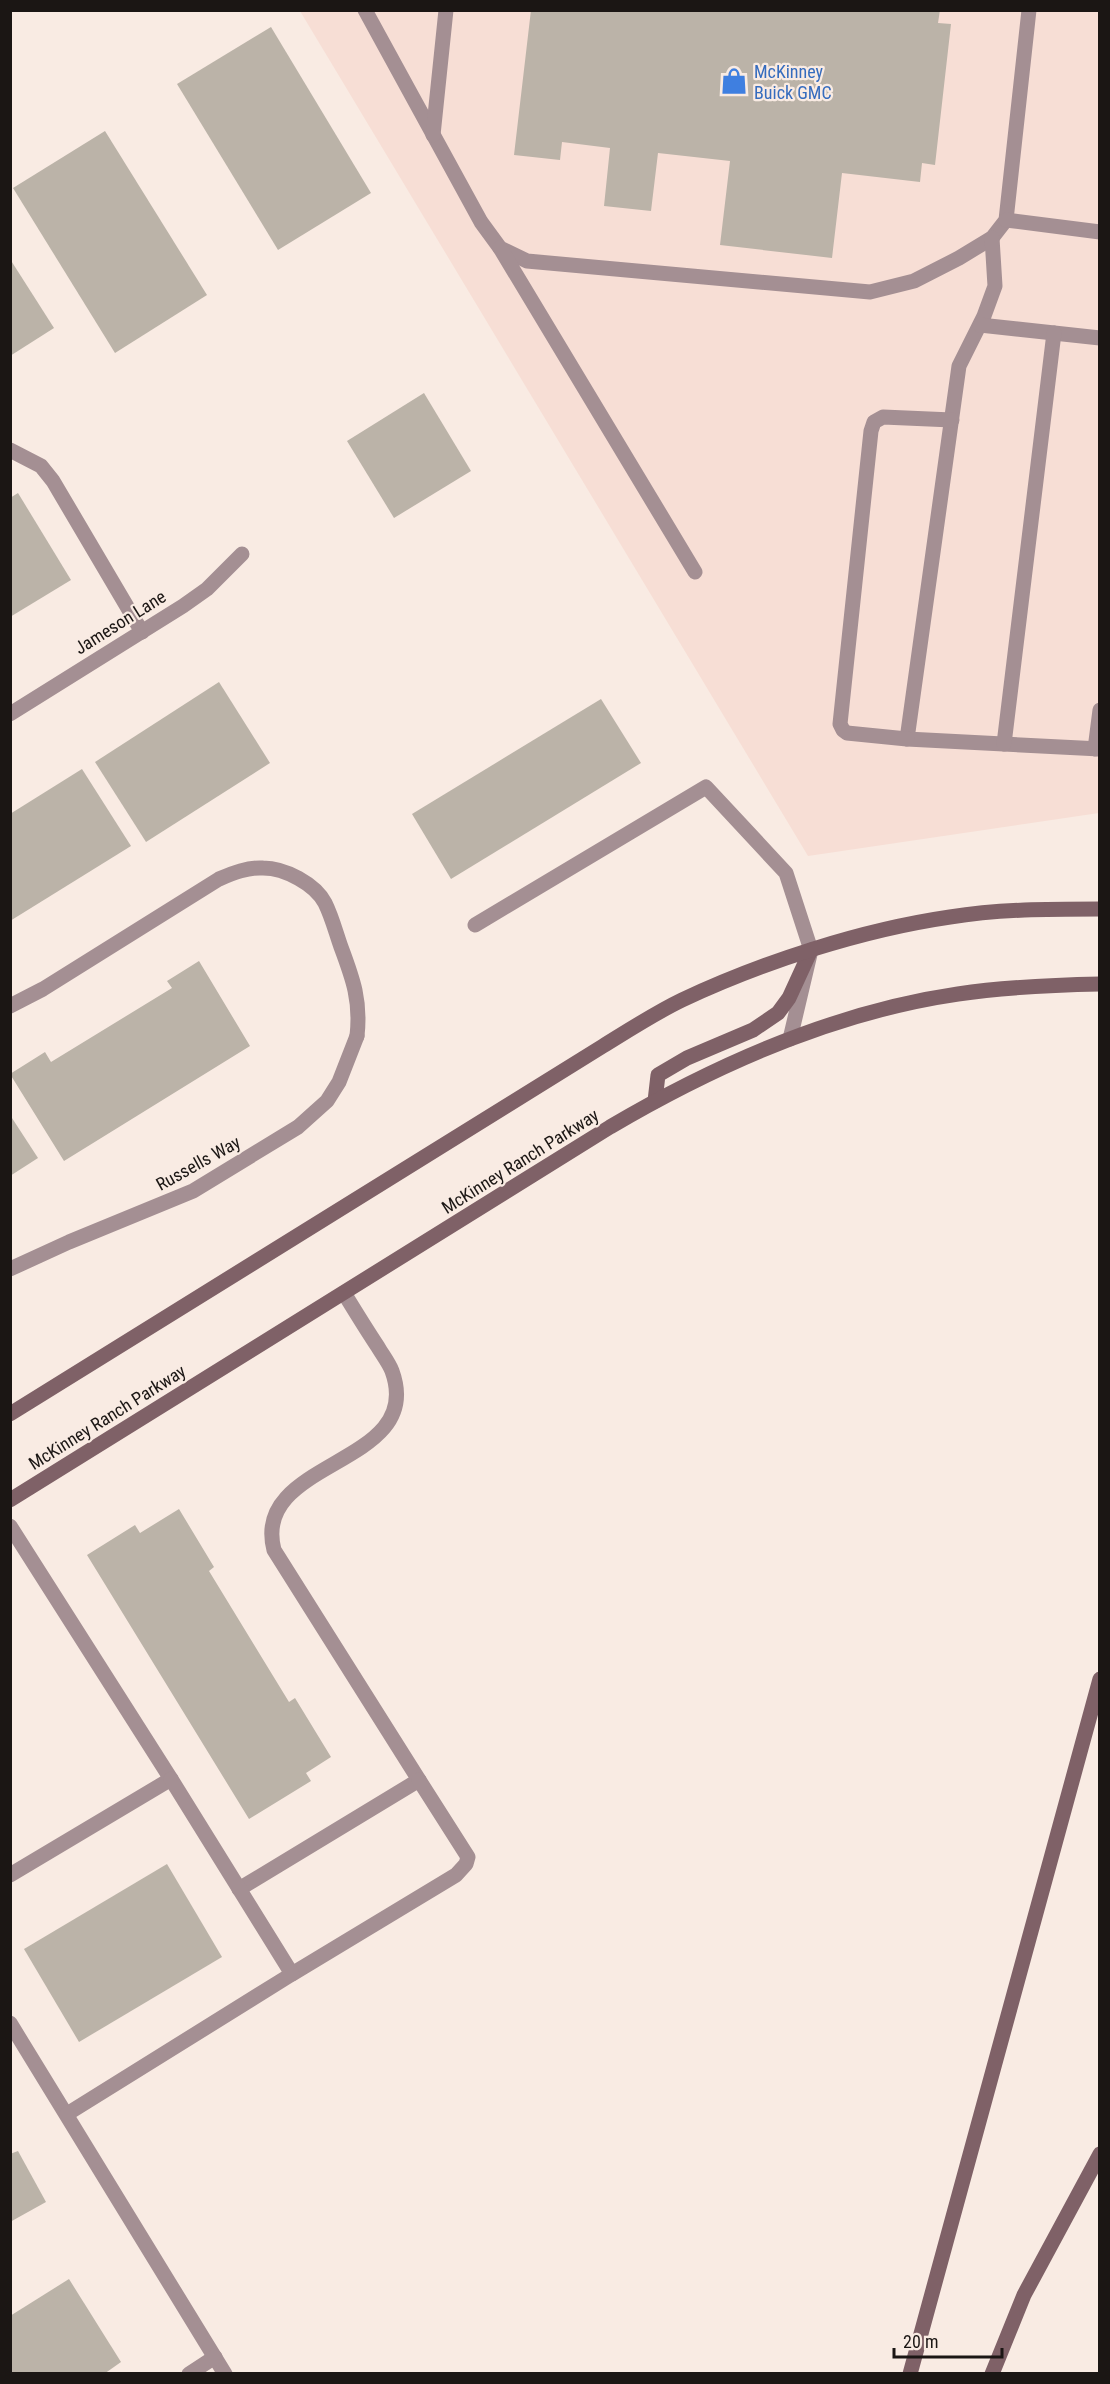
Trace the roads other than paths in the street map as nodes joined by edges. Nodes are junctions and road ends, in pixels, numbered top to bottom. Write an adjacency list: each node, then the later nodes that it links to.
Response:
1 (365, 10): 4 (street)
2 (446, 10): 4 (street)
3 (1029, 10): 5 (street)
4 (433, 135): 8 (street)
5 (1006, 220): 6 (street); 7 (street)
6 (1100, 232)
7 (992, 238): 8 (street); 9 (street)
8 (500, 248): 15 (street)
9 (980, 325): 10 (street); 12 (street)
10 (1054, 333): 11 (street); 20 (street)
11 (1100, 338)
12 (952, 420): 19 (street); 19 (street)
13 (10, 450): 16 (street)
14 (242, 554): 16 (street, Jameson Lane)
15 (695, 572)
16 (142, 632): 18 (street, Jameson Lane)
17 (1100, 710): 21 (street)
18 (10, 714)
19 (907, 739): 20 (street)
20 (1004, 744): 21 (street)
21 (1097, 749)
22 (1100, 909): 24 (main road)
23 (475, 925): 24 (street)
24 (811, 950): 27 (street); 28 (main road); 31 (main road)
25 (1100, 984): 27 (main road, McKinney Ranch Parkway)
26 (10, 1006): 29 (street, Russells Way)
27 (790, 1040): 28 (main road, McKinney Ranch Parkway)
28 (655, 1101): 30 (main road, McKinney Ranch Parkway)
29 (10, 1269)
30 (344, 1293): 32 (main road, McKinney Ranch Parkway); 36 (street)
31 (10, 1414)
32 (10, 1500)
33 (10, 1526): 35 (street)
34 (1100, 1679): 46 (main road)
35 (171, 1779): 37 (street); 38 (street)
36 (419, 1780): 38 (street); 39 (street)
37 (10, 1875)
38 (238, 1889): 39 (street)
39 (292, 1974): 41 (street)
40 (10, 2023): 41 (street)
41 (67, 2114): 43 (street)
42 (1100, 2154): 47 (main road)
43 (215, 2357): 44 (street); 45 (street)
44 (189, 2373)
45 (225, 2373)
46 (910, 2373)
47 (992, 2373)

